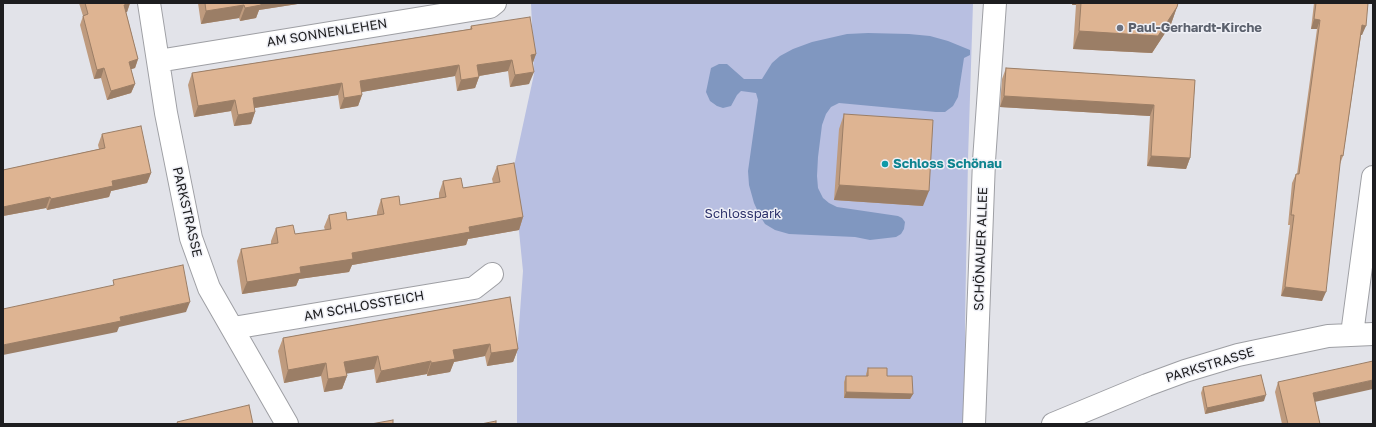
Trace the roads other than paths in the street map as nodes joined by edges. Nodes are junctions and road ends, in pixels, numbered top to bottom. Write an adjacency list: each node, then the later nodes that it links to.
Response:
1 (149, 3): 4 (street, PARKSTRASSE)
2 (495, 3): 4 (street, AM SONNENLEHEN)
3 (995, 3): 10 (street, SCHÖNAUER ALLEE)
4 (158, 61): 7 (street, PARKSTRASSE)
5 (1373, 177): 8 (street)
6 (492, 274): 7 (street, AM SCHLOSSTEICH)
7 (233, 328): 9 (street, PARKSTRASSE)
8 (1363, 334): 11 (street, PARKSTRASSE)
9 (287, 424)
10 (974, 424)
11 (1053, 424)

